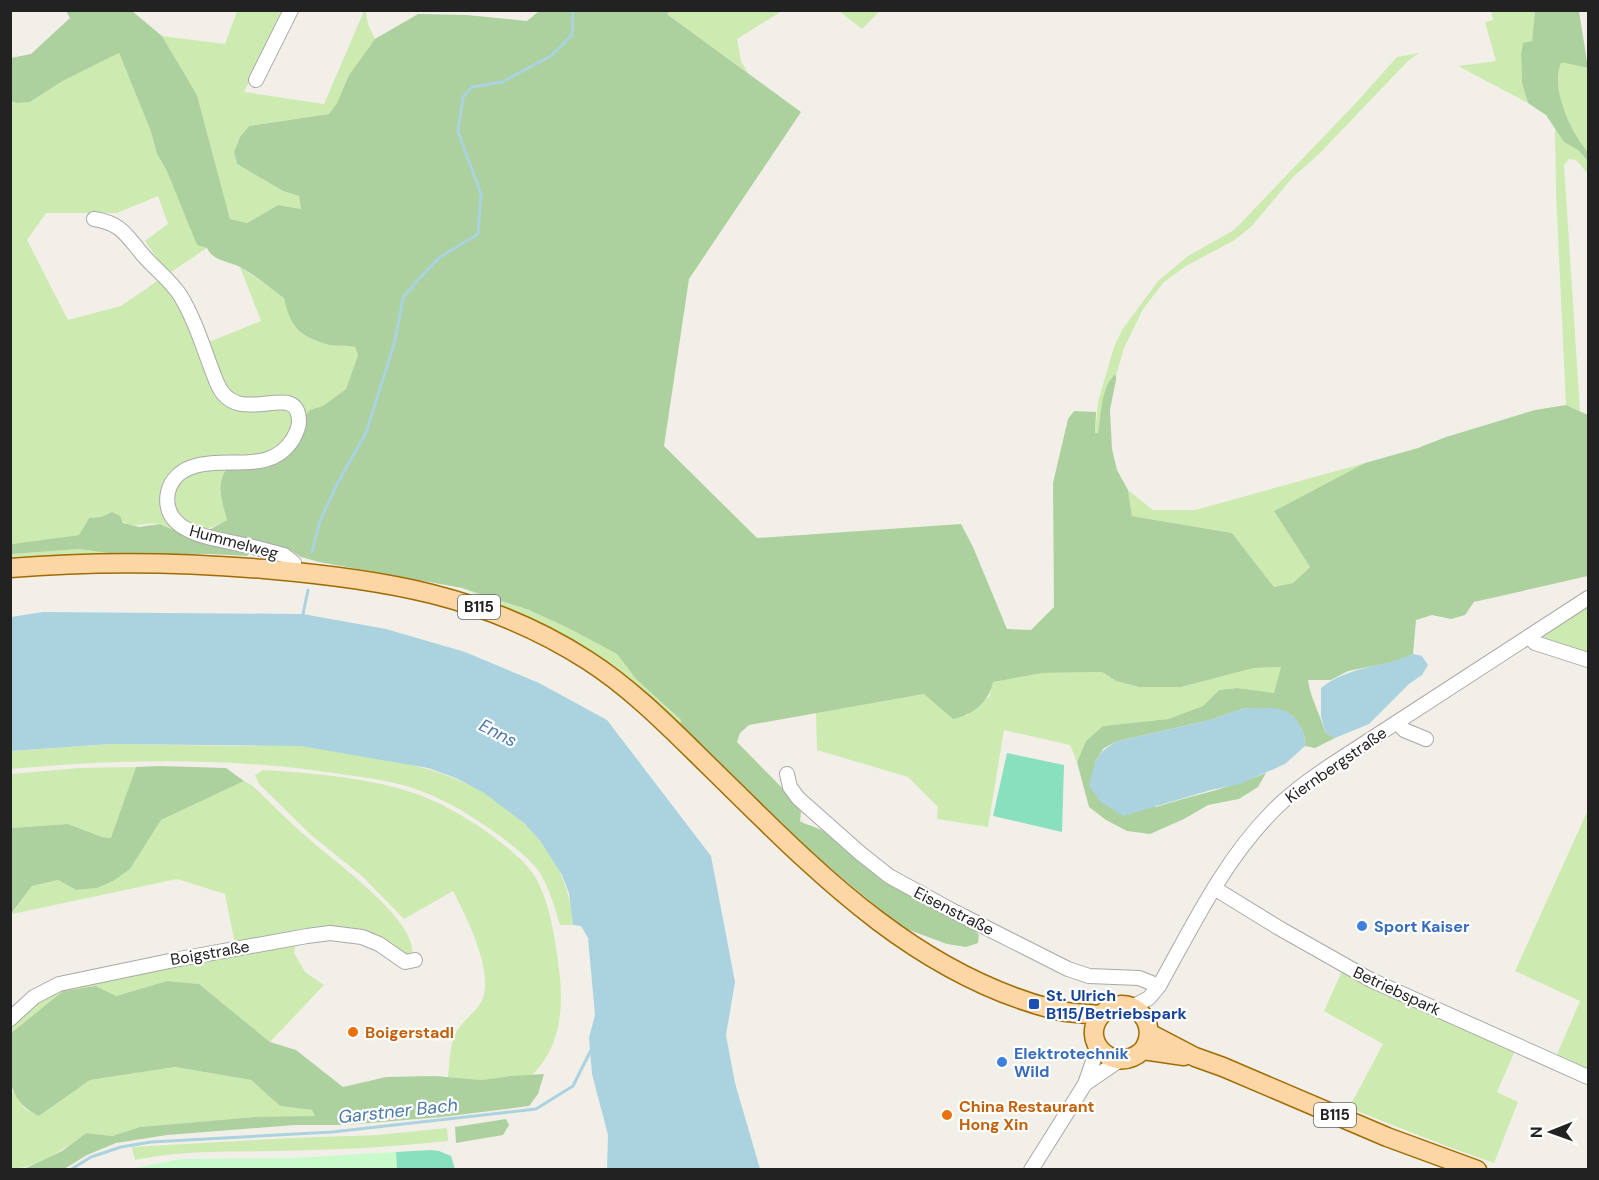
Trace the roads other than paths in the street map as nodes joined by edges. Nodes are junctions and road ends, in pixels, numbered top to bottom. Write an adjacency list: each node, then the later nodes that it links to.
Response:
1 (291, 10): 2 (street)
2 (256, 80)
3 (94, 219): 5 (street, Hummelweg)
4 (10, 568): 5 (main road, B115)
5 (294, 572): 17 (main road, B115)
6 (1588, 598): 7 (street, Kiernbergstraße)
7 (1528, 637): 8 (street); 9 (street, Kiernbergstraße)
8 (1588, 660)
9 (1397, 722): 10 (street); 12 (street, Kiernbergstraße)
10 (1426, 739)
11 (787, 774): 14 (street, Eisenstraße)
12 (1214, 888): 14 (street, Kiernbergstraße); 25 (street, Betriebspark)
13 (415, 960): 19 (street, Boigstraße)
14 (1158, 986): 15 (street, Kiernbergstraße)
15 (1149, 998): 16 (street, Kiernbergstraße); 20 (street, Kiernbergstraße)
16 (1132, 1007): 18 (main road, B115); 20 (main road, B115)
17 (1055, 1011): 18 (main road, B115); 21 (main road, B115)
18 (1101, 1015): 21 (main road)
19 (10, 1019)
20 (1148, 1026): 22 (main road); 23 (main road, B115)
21 (1096, 1040): 24 (main road, B115); 26 (street)
22 (1143, 1050): 23 (main road, B115); 24 (main road)
23 (1195, 1057): 28 (main road, B115)
24 (1120, 1060): 26 (street)
25 (1588, 1077)
26 (1085, 1084): 27 (street)
27 (1031, 1170)
28 (1477, 1170)

